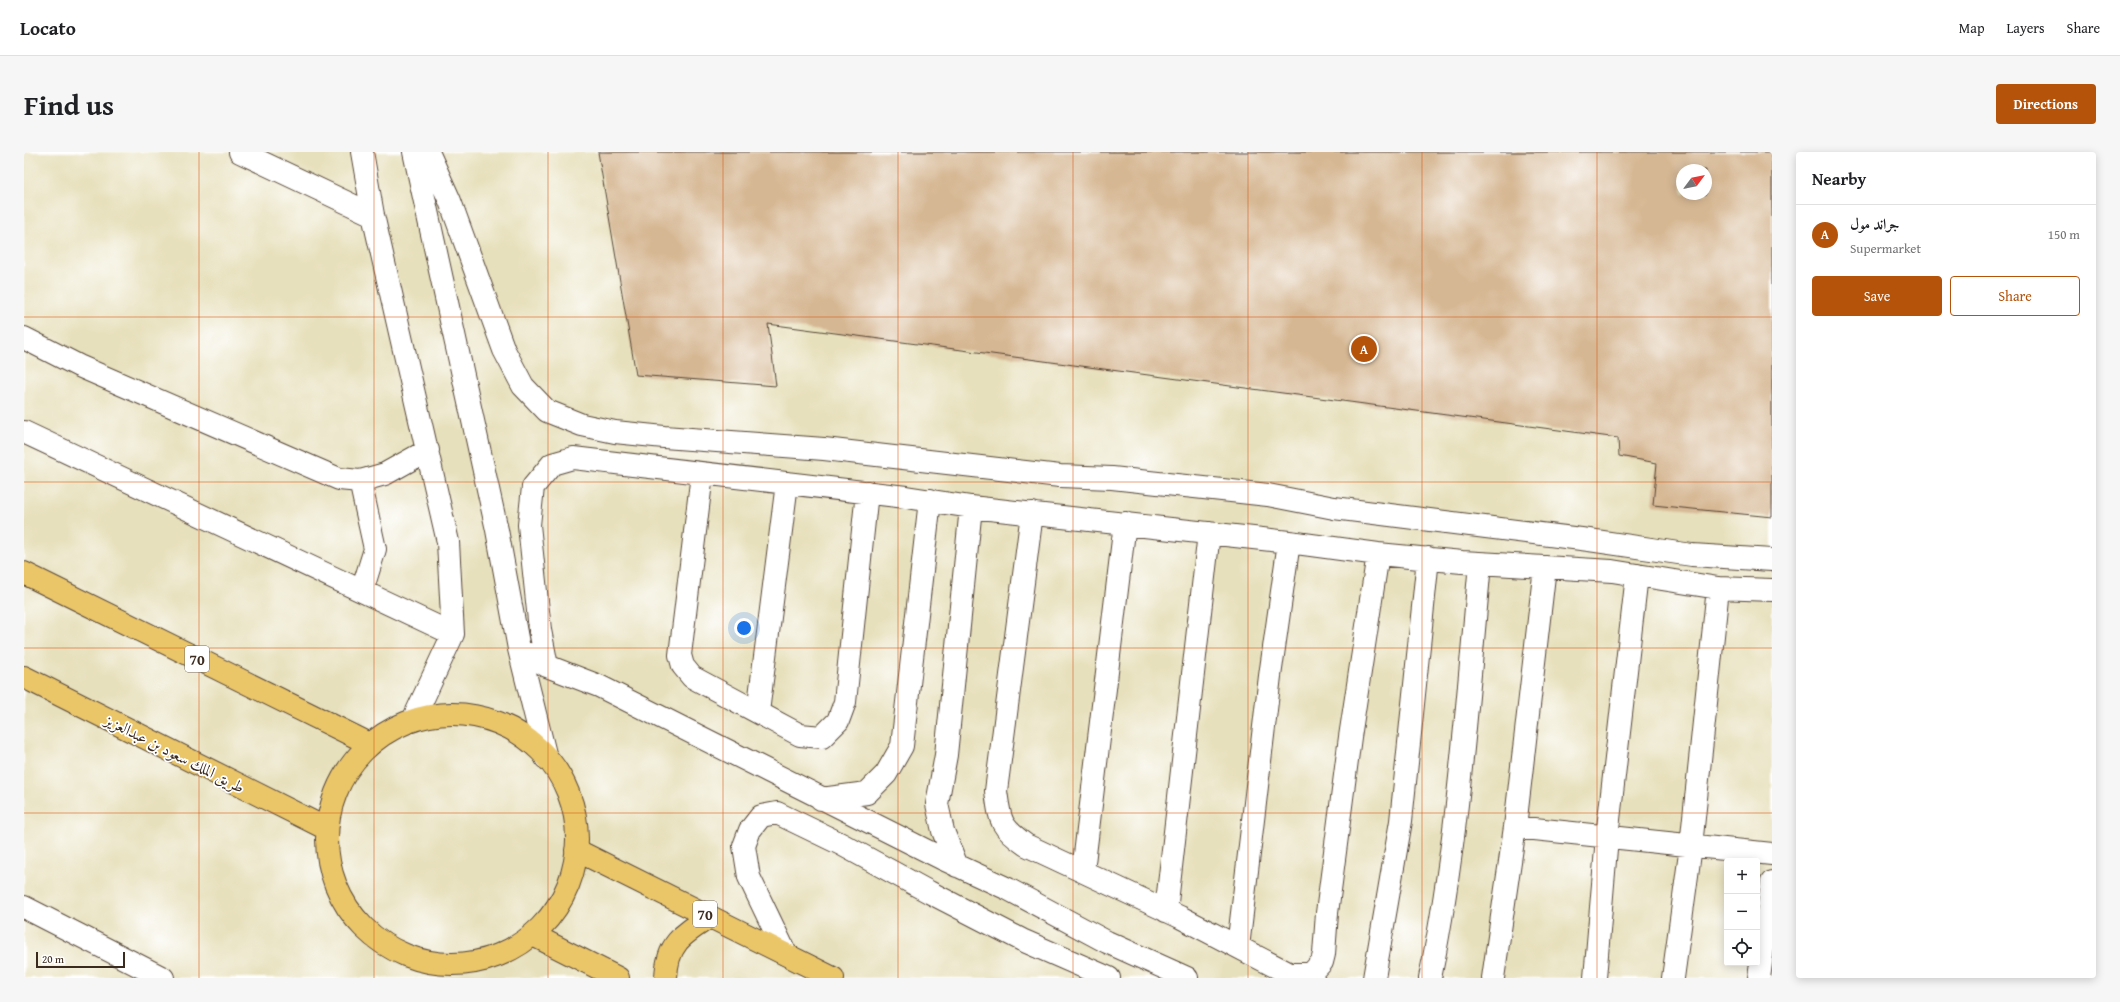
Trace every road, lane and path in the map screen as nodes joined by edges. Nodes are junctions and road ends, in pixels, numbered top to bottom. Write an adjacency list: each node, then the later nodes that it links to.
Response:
1 (240, 152): 5 (street)
2 (362, 152): 5 (street)
3 (414, 152): 30 (street)
4 (428, 152): 21 (street)
5 (374, 215): 8 (street)
6 (24, 338): 10 (street)
7 (24, 432): 27 (street)
8 (428, 450): 10 (street); 29 (street)
9 (702, 474): 11 (street); 31 (street); 33 (street)
10 (360, 481): 27 (street)
11 (786, 483): 12 (street); 33 (street)
12 (867, 492): 13 (street); 33 (street)
13 (930, 500): 14 (street); 37 (street)
14 (971, 507): 15 (street); 44 (street)
15 (1032, 513): 16 (street); 45 (street)
16 (1125, 523): 17 (street); 45 (street)
17 (1209, 533): 18 (street); 48 (street)
18 (1289, 542): 19 (street); 51 (street)
19 (1378, 554): 20 (street); 51 (street)
20 (1428, 558): 22 (street); 59 (street)
21 (1772, 560)
22 (1480, 564): 23 (street); 60 (street)
23 (1545, 567): 25 (street); 38 (street)
24 (24, 573): 35 (highway, 70)
25 (1637, 575): 26 (street); 40 (street)
26 (1718, 588): 28 (street); 41 (street)
27 (362, 590): 29 (street)
28 (1772, 590)
29 (453, 634): 34 (street)
30 (519, 649): 31 (street); 36 (street)
31 (547, 666): 37 (street)
32 (24, 677): 39 (highway, طريق الملك سعود بن عبدالعزيز)
33 (758, 712)
34 (413, 720): 35 (highway); 36 (highway)
35 (370, 744): 39 (highway)
36 (546, 758): 42 (highway)
37 (821, 799): 44 (street)
38 (1515, 827): 40 (street); 61 (street)
39 (327, 829): 50 (highway)
40 (1607, 837): 41 (street); 62 (street)
41 (1691, 846): 43 (street); 63 (street)
42 (576, 850): 49 (highway, 70); 50 (highway)
43 (1772, 854)
44 (957, 866): 58 (street)
45 (1083, 871): 48 (street)
46 (1772, 882): 64 (street)
47 (24, 907): 53 (street)
48 (1166, 911): 51 (street)
49 (710, 916): 52 (highway, 70); 55 (highway)
50 (533, 935): 54 (highway)
51 (1238, 947)
52 (786, 954): 56 (highway, 70); 57 (street)
53 (163, 978)
54 (618, 978)
55 (666, 978)
56 (833, 978)
57 (1108, 978)
58 (1187, 978)
59 (1374, 978)
60 (1430, 978)
61 (1493, 978)
62 (1595, 978)
63 (1673, 978)
64 (1759, 978)

